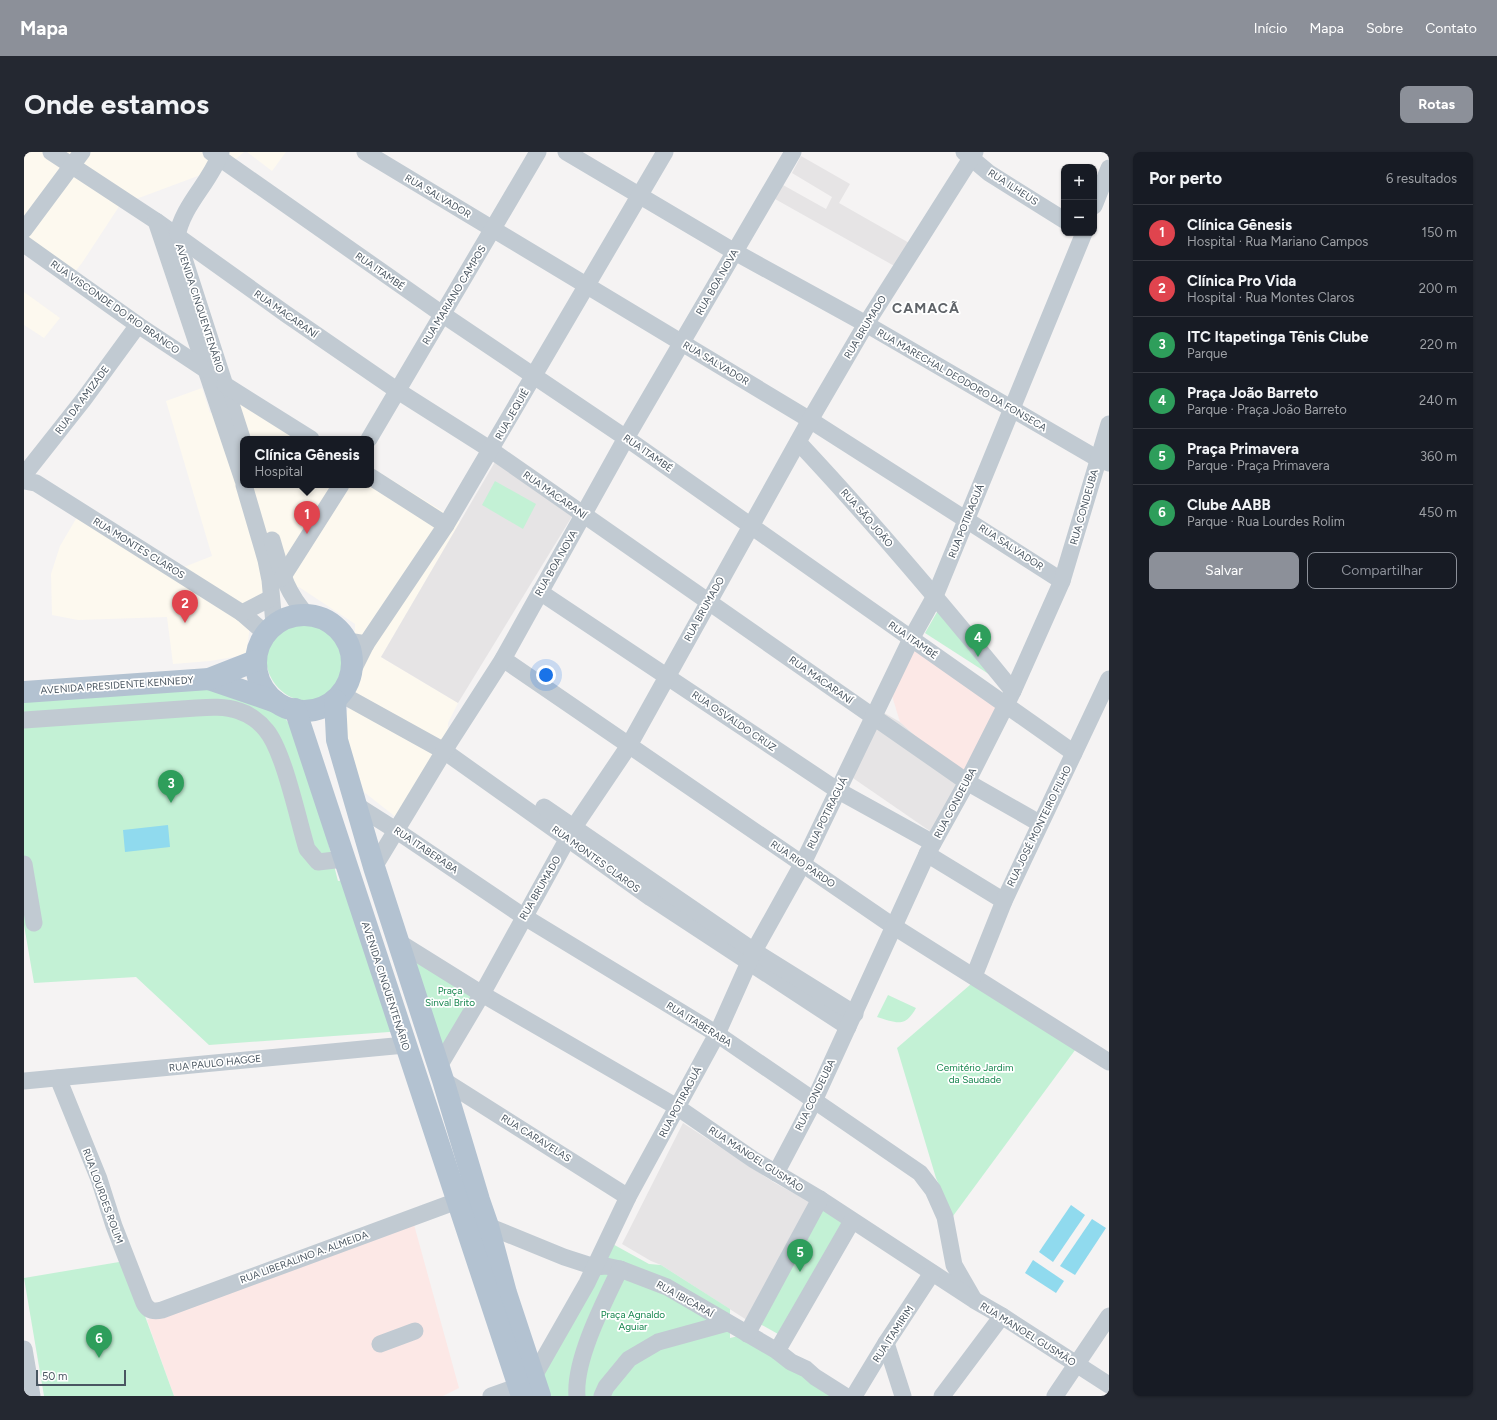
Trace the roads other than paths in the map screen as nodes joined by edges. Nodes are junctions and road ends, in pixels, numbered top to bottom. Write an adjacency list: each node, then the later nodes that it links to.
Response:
1 (51, 152): 10 (street, RUA MACARANÍ)
2 (82, 152): 10 (street)
3 (366, 152): 17 (street, RUA SALVADOR)
4 (538, 152): 17 (street, RUA MARIANO CAMPOS)
5 (566, 152): 12 (street, RUA MARECHAL DEODORO DA FONSECA)
6 (665, 152): 12 (street, RUA JEQUIÉ)
7 (792, 152): 21 (street, RUA BOA NOVA)
8 (217, 154): 19 (street, AVENIDA CINQUENTENÁRIO); 23 (street, RUA ITAMBÉ)
9 (970, 154): 14 (street, RUA ILHEUS); 24 (street, RUA BRUMADO)
10 (71, 166): 15 (street, RUA MACARANÍ); 16 (street)
11 (1109, 168): 13 (street)
12 (639, 194): 21 (street, RUA MARECHAL DEODORO DA FONSECA); 22 (street, RUA JEQUIÉ)
13 (1096, 200)
14 (1061, 218)
15 (156, 221): 19 (street, RUA MACARANÍ); 27 (street, AVENIDA CINQUENTENÁRIO)
16 (24, 230)
17 (493, 230): 22 (street, RUA SALVADOR); 23 (street, RUA MARIANO CAMPOS)
18 (1083, 236): 31 (street, RUA POTIRAGUÁ)
19 (177, 237): 29 (street, AVENIDA CINQUENTENÁRIO); 30 (street, RUA MACARANÍ)
20 (24, 244): 25 (street, RUA VISCONDE DO RIO BRANCO)
21 (735, 252): 24 (street, RUA MARECHAL DEODORO DA FONSECA); 26 (street, RUA BOA NOVA)
22 (586, 285): 26 (street, RUA SALVADOR); 28 (street, RUA JEQUIÉ)
23 (442, 314): 28 (street, RUA ITAMBÉ); 30 (street, RUA MARIANO CAMPOS)
24 (866, 324): 31 (street, RUA MARECHAL DEODORO DA FONSECA); 32 (street, RUA BRUMADO)
25 (138, 325): 27 (street, RUA VISCONDE DO RIO BRANCO); 42 (street, RUA DA AMIZADE)
26 (682, 343): 32 (street, RUA SALVADOR); 37 (street, RUA BOA NOVA)
27 (206, 370): 41 (street, AVENIDA CINQUENTENÁRIO)
28 (534, 376): 37 (street, RUA ITAMBÉ); 39 (street, RUA JEQUIÉ)
29 (226, 385): 34 (street, AVENIDA CINQUENTENÁRIO); 35 (street)
30 (398, 390): 36 (street, RUA MARIANO CAMPOS); 39 (street, RUA MACARANÍ)
31 (1013, 410): 40 (street, RUA MARECHAL DEODORO DA FONSECA); 48 (street, RUA POTIRAGUÁ)
32 (810, 420): 38 (street, RUA BRUMADO); 48 (street, RUA SALVADOR)
33 (1109, 424): 40 (street, RUA CONDEUBA)
34 (241, 436)
35 (306, 436)
36 (371, 436)
37 (626, 438): 47 (street, RUA BOA NOVA); 50 (street, RUA ITAMBÉ)
38 (798, 442): 50 (street, RUA BRUMADO); 54 (street, RUA SÃO JOÃO)
39 (491, 450): 47 (street, RUA MACARANÍ); 49 (street, RUA JEQUIÉ)
40 (1104, 461): 52 (street, RUA CONDEUBA)
41 (240, 471)
42 (27, 476): 57 (street, RUA MONTES CLAROS)
43 (374, 479): 49 (street)
44 (245, 488): 55 (street)
45 (258, 488): 51 (street)
46 (339, 488): 51 (street)
47 (584, 516): 53 (street, RUA BOA NOVA); 56 (street, RUA MACARANÍ)
48 (967, 519): 52 (street, RUA SALVADOR); 54 (street, RUA POTIRAGUÁ)
49 (446, 525): 61 (street, RUA JEQUIÉ)
50 (750, 525): 56 (street, RUA BRUMADO); 60 (street, RUA ITAMBÉ)
51 (282, 578): 58 (street)
52 (1062, 580): 69 (street, RUA CONDEUBA)
53 (540, 592): 62 (street, RUA BOA NOVA); 64 (street, RUA OSVALDO CRUZ)
54 (935, 596): 60 (street, RUA POTIRAGUÁ); 69 (street, RUA SÃO JOÃO)
55 (271, 598): 57 (street); 59 (street)
56 (708, 601): 64 (street, RUA BRUMADO); 71 (street, RUA MACARANÍ)
57 (242, 613): 59 (street, RUA MONTES CLAROS)
58 (307, 615): 59 (main road); 61 (main road)
59 (269, 629): 63 (main road)
60 (910, 639): 69 (street, RUA ITAMBÉ); 71 (street, RUA POTIRAGUÁ)
61 (357, 643): 67 (main road)
62 (503, 659): 73 (street, RUA RIO PARDO); 74 (street, RUA BOA NOVA)
63 (255, 661): 65 (main road, AVENIDA PRESIDENTE KENNEDY); 70 (main road)
64 (667, 676): 73 (street, RUA BRUMADO); 77 (street, RUA OSVALDO CRUZ)
65 (209, 679): 68 (main road, AVENIDA PRESIDENTE KENNEDY); 70 (main road, AVENIDA PRESIDENTE KENNEDY)
66 (1109, 679): 75 (street, RUA JOSÉ MONTEIRO FILHO)
67 (344, 688): 70 (main road); 74 (street, RUA MONTES CLAROS); 78 (main road)
68 (24, 692)
69 (1009, 697): 75 (street, RUA ITAMBÉ); 76 (street, RUA CONDEUBA)
70 (287, 707): 83 (main road, AVENIDA CINQUENTENÁRIO)
71 (874, 717): 76 (street, RUA MACARANÍ); 77 (street, RUA POTIRAGUÁ)
72 (24, 720): 83 (street)
73 (628, 746): 81 (street, RUA BRUMADO); 84 (street, RUA RIO PARDO)
74 (447, 747): 80 (street, RUA BOA NOVA); 81 (street, RUA MONTES CLAROS)
75 (1074, 753): 79 (street, RUA JOSÉ MONTEIRO FILHO)
76 (967, 782): 79 (street, RUA MACARANÍ); 82 (street, RUA CONDEUBA)
77 (837, 790): 82 (street, RUA OSVALDO CRUZ); 84 (street, RUA POTIRAGUÁ)
78 (356, 805): 80 (street, RUA ITABERABA); 86 (main road)
79 (1039, 823): 87 (street, RUA JOSÉ MONTEIRO FILHO)
80 (397, 830): 86 (street, RUA BOA NOVA); 88 (street, RUA ITABERABA)
81 (571, 832): 88 (street, RUA BRUMADO); 92 (street, RUA MONTES CLAROS)
82 (930, 849): 87 (street, RUA OSVALDO CRUZ); 90 (street, RUA CONDEUBA)
83 (344, 859): 97 (main road, AVENIDA CINQUENTENÁRIO)
84 (803, 863): 90 (street, RUA RIO PARDO); 92 (street, RUA POTIRAGUÁ)
85 (24, 864): 89 (street)
86 (374, 867): 91 (main road)
87 (1004, 901): 93 (street, RUA JOSÉ MONTEIRO FILHO)
88 (523, 916): 94 (street, RUA BRUMADO); 96 (street, RUA ITABERABA)
89 (34, 922)
90 (893, 926): 93 (street, RUA RIO PARDO); 95 (street, RUA CONDEUBA)
91 (398, 941): 94 (street, RUA MANOEL GUSMÃO); 99 (main road)
92 (751, 958): 95 (street, RUA MONTES CLAROS); 96 (street, RUA POTIRAGUÁ)
93 (974, 976): 98 (street, RUA RIO PARDO)
94 (482, 994): 99 (street, RUA BRUMADO); 103 (street, RUA MANOEL GUSMÃO)
95 (851, 1021): 102 (street, RUA CONDEUBA)
96 (717, 1034): 102 (street, RUA ITABERABA); 103 (street, RUA POTIRAGUÁ)
97 (405, 1046): 100 (street, RUA PAULO HAGGE); 107 (main road, AVENIDA CINQUENTENÁRIO)
98 (1109, 1062)
99 (441, 1074): 105 (street, RUA CARAVELAS); 109 (main road)
100 (58, 1078): 101 (street, RUA PAULO HAGGE); 115 (street, RUA LOURDES ROLIM)
101 (24, 1081)
102 (814, 1102): 104 (street, RUA CONDEUBA); 114 (street, RUA ITABERABA)
103 (678, 1108): 104 (street, RUA MANOEL GUSMÃO); 105 (street, RUA POTIRAGUÁ)
104 (776, 1173): 106 (street, RUA MANOEL GUSMÃO)
105 (628, 1197): 111 (street, RUA POTIRAGUÁ)
106 (820, 1199): 108 (street, RUA MANOEL GUSMÃO); 120 (street)
107 (457, 1201): 110 (main road, AVENIDA CINQUENTENÁRIO); 115 (street, RUA LIBERALINO A. ALMEIDA)
108 (852, 1221): 113 (street, RUA MANOEL GUSMÃO); 124 (street)
109 (488, 1226): 110 (main road); 111 (street, RUA IBICARAÍ); 127 (main road)
110 (477, 1262): 127 (main road, AVENIDA CINQUENTENÁRIO)
111 (595, 1267): 112 (street, RUA IBICARAÍ); 127 (street, RUA POTIRAGUÁ)
112 (620, 1269): 118 (street, RUA IBICARAÍ); 130 (street)
113 (932, 1273): 114 (street, RUA MANOEL GUSMÃO); 121 (street, RUA ITAMIRIM)
114 (974, 1300): 116 (street, RUA MANOEL GUSMÃO)
115 (151, 1311)
116 (1002, 1316): 125 (street, RUA MANOEL GUSMÃO); 135 (street)
117 (1109, 1316): 125 (street)
118 (727, 1323): 120 (street, RUA IBICARAÍ); 131 (street)
119 (415, 1331): 122 (street)
120 (747, 1334): 124 (street, RUA IBICARAÍ)
121 (886, 1343): 133 (street, RUA ITAMIRIM); 134 (street)
122 (380, 1344)
123 (24, 1349): 128 (street)
124 (777, 1351): 132 (street, RUA IBICARAÍ)
125 (1077, 1365): 126 (street, RUA MANOEL GUSMÃO); 136 (street)
126 (1109, 1385)
127 (529, 1389): 129 (street)
128 (32, 1396)
129 (491, 1396)
130 (578, 1396)
131 (602, 1396)
132 (845, 1396)
133 (854, 1396)
134 (903, 1396)
135 (942, 1396)
136 (1055, 1396)

